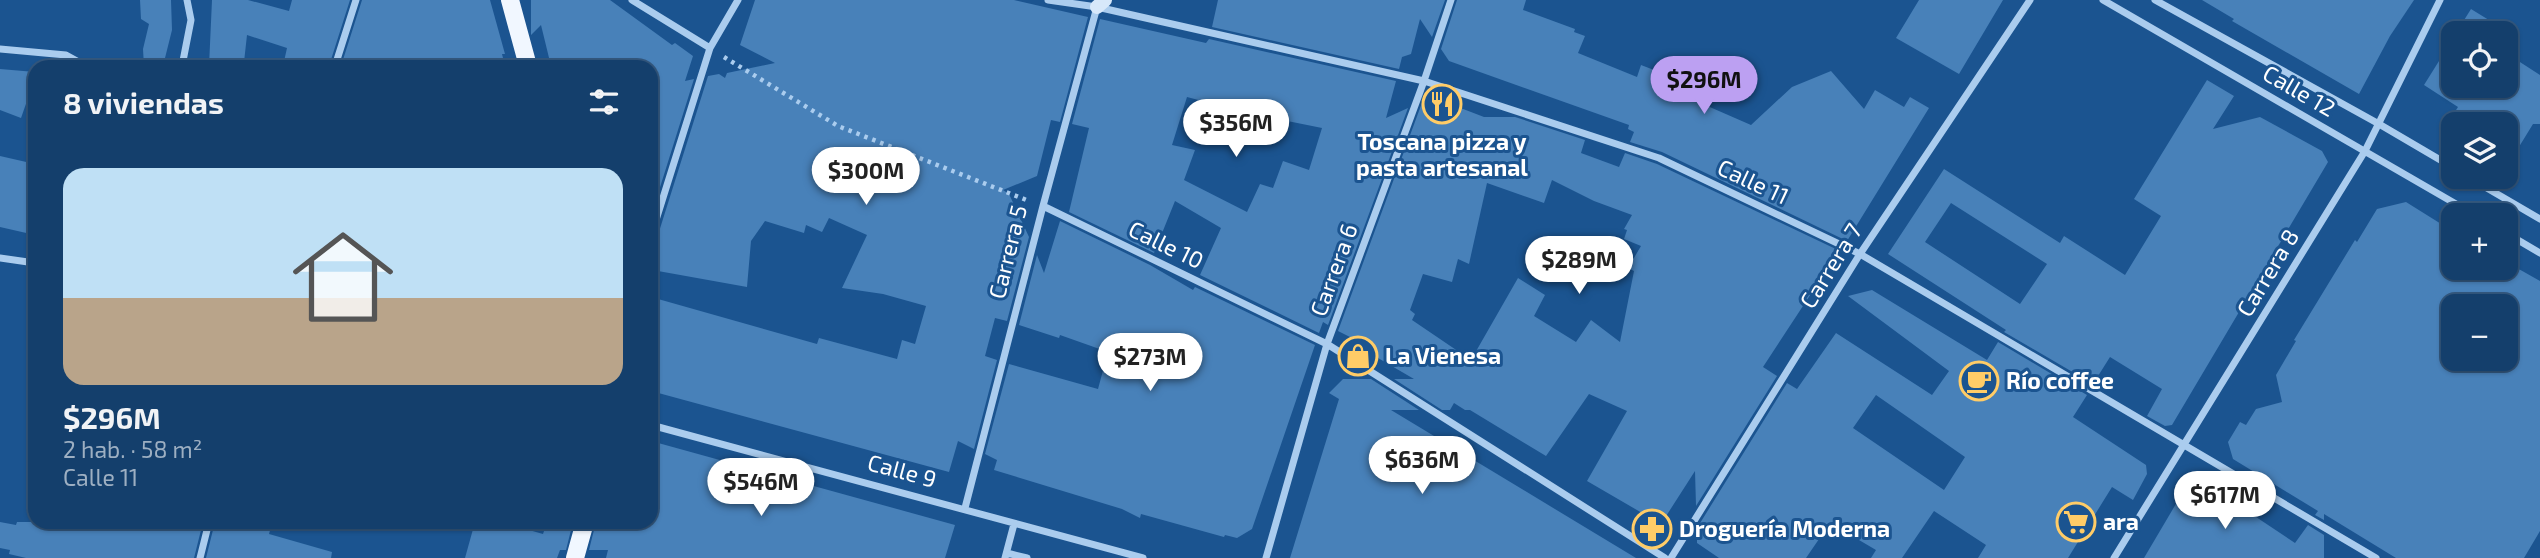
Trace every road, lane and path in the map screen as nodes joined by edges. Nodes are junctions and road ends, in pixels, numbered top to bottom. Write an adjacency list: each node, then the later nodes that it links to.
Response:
1 (187, 0): 16 (street)
2 (356, 0): 17 (street)
3 (510, 0): 18 (main road)
4 (632, 0): 13 (street)
5 (738, 0): 13 (street)
6 (1048, 0): 12 (street, Calle 11)
7 (1451, 0): 19 (street, Carrera 6)
8 (2030, 0): 30 (street, Carrera 7)
9 (2103, 0): 21 (street, Calle 12)
10 (2155, 0): 20 (street, Calle 12)
11 (2440, 0): 20 (street, Carrera 8)
12 (1099, 2): 19 (street, Calle 11); 25 (street, Carrera 5)
13 (710, 48): 25 (path); 26 (street)
14 (0, 49): 15 (street)
15 (75, 60)
16 (184, 60)
17 (337, 60)
18 (526, 60)
19 (1424, 81): 30 (street, Calle 11); 33 (street, Carrera 6)
20 (2379, 124): 21 (street, Carrera 8); 22 (street, Calle 12)
21 (2365, 151): 24 (street, Calle 12); 35 (street, Carrera 8)
22 (2441, 160)
23 (2489, 189): 27 (street)
24 (2454, 203)
25 (1042, 206): 33 (street, Calle 10); 36 (street, Carrera 5)
26 (658, 214)
27 (2540, 219)
28 (2518, 240): 29 (street)
29 (2540, 253)
30 (1860, 254): 35 (street, Calle 11); 47 (street, Carrera 7)
31 (0, 258): 32 (street)
32 (28, 262)
33 (1327, 344): 45 (street, Carrera 6); 46 (street, Calle 10)
34 (658, 427): 36 (street, Calle 9)
35 (2185, 446): 48 (street, Carrera 8); 49 (street, Calle 11)
36 (965, 508): 37 (street, Calle 9)
37 (1014, 524): 40 (street); 44 (street, Calle 9)
38 (207, 529): 41 (street)
39 (584, 529): 42 (main road)
40 (1006, 555): 43 (street)
41 (200, 558)
42 (575, 558)
43 (1027, 558)
44 (1143, 558)
45 (1266, 558)
46 (1665, 558)
47 (1671, 558)
48 (2114, 558)
49 (2376, 558)

